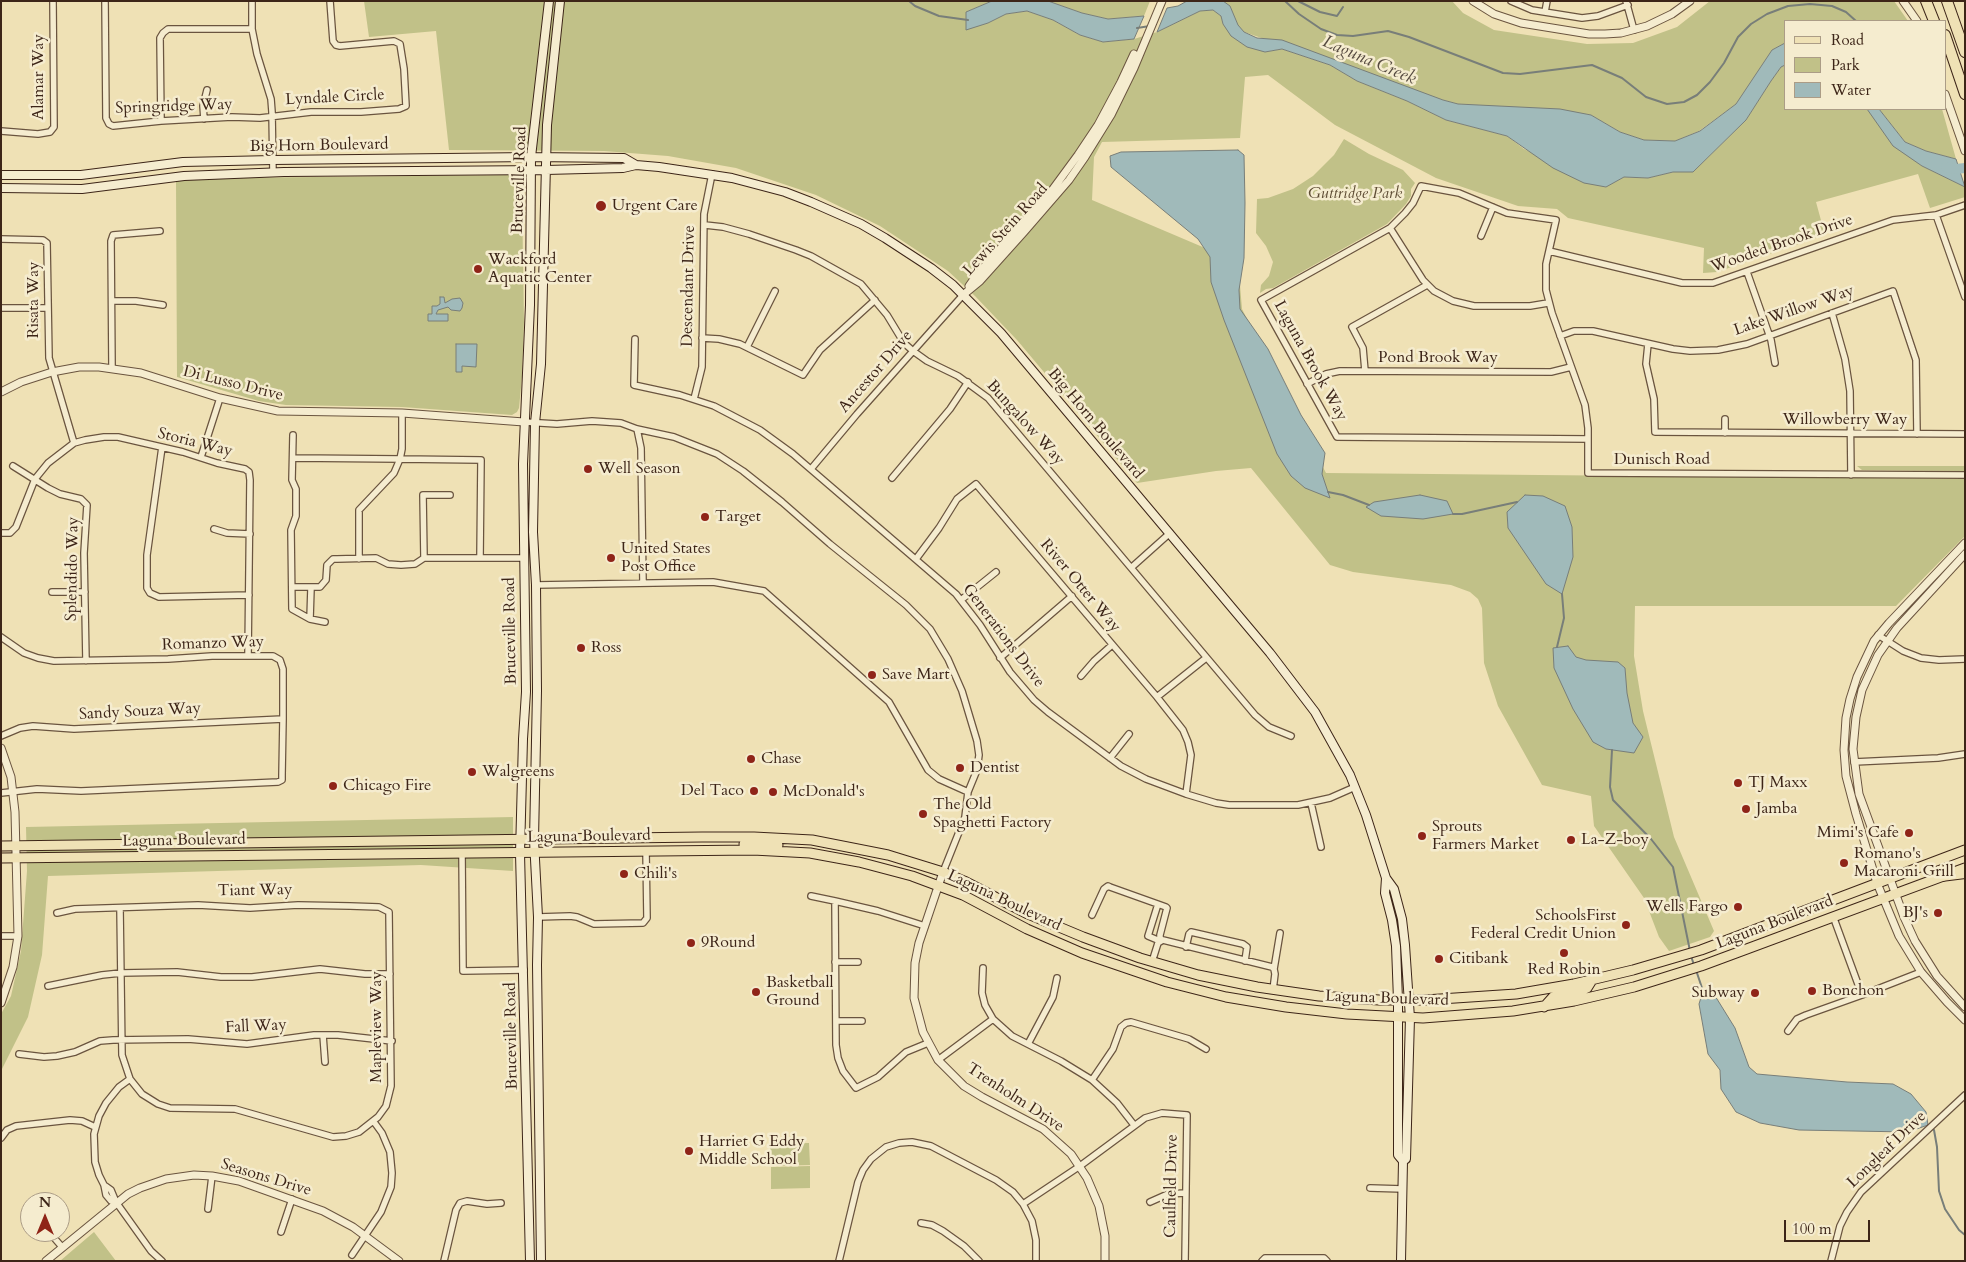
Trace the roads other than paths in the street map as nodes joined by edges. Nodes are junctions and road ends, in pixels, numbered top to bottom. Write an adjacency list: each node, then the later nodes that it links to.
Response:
1 (53, 1): 35 (street, Alamar Way)
2 (106, 1): 34 (street, Springridge Way)
3 (252, 1): 22 (street)
4 (330, 1): 32 (street, Lyndale Circle)
5 (549, 1): 37 (main road, Bruceville Road)
6 (560, 1): 38 (main road, Bruceville Road)
7 (1157, 1): 27 (street, Lewis Stein Road)
8 (1162, 1): 27 (street, Lewis Stein Road)
9 (1473, 1): 23 (street)
10 (1511, 1): 18 (street)
11 (1547, 1): 18 (street)
12 (1690, 1): 23 (street)
13 (1904, 1): 19 (street)
14 (1926, 1): 20 (highway)
15 (1933, 1): 21 (highway)
16 (1947, 1): 26 (highway)
17 (1627, 3): 18 (street); 23 (street)
18 (1545, 12)
19 (1916, 20)
20 (1934, 20)
21 (1940, 20)
22 (252, 29): 32 (street); 34 (street)
23 (1634, 30)
24 (1946, 39): 28 (highway)
25 (1946, 47): 28 (highway)
26 (1965, 52)
27 (1137, 53): 59 (street, Lewis Stein Road)
28 (1959, 77): 30 (highway)
29 (207, 90): 33 (street)
30 (1965, 94)
31 (1946, 97): 36 (street)
32 (272, 116): 33 (street, Springridge Way); 39 (street)
33 (204, 119): 34 (street, Springridge Way)
34 (162, 121)
35 (1, 131)
36 (1965, 151)
37 (531, 157): 38 (main road, Big Horn Boulevard); 39 (main road, Big Horn Boulevard); 41 (main road, Bruceville Road)
38 (547, 157): 40 (main road, Big Horn Boulevard); 42 (main road, Bruceville Road)
39 (273, 160): 43 (street); 45 (main road, Big Horn Boulevard)
40 (636, 165): 42 (main road, Big Horn Boulevard); 44 (main road, Big Horn Boulevard)
41 (532, 170): 42 (main road, Big Horn Boulevard); 43 (main road, Big Horn Boulevard); 87 (main road, Bruceville Road)
42 (546, 170): 88 (main road, Bruceville Road)
43 (273, 173): 46 (main road, Big Horn Boulevard)
44 (712, 174): 50 (street, Descendant Drive); 59 (main road, Big Horn Boulevard)
45 (1, 175)
46 (1, 188)
47 (1965, 205): 49 (street, Wooded Brook Drive)
48 (1493, 207): 51 (street, Laguna Brook Way); 53 (street); 55 (street, Laguna Brook Way)
49 (1936, 214): 56 (street, Wooded Brook Drive); 60 (street)
50 (705, 225): 61 (street, Bungalow Way); 70 (street, Descendant Drive)
51 (1390, 228): 57 (street); 81 (street, Laguna Brook Way)
52 (160, 231): 62 (street)
53 (1480, 236)
54 (1, 239): 66 (street, Risata Way)
55 (1548, 251): 56 (street, Wooded Brook Drive); 63 (street, Dunisch Road)
56 (1747, 272): 69 (street)
57 (1427, 285): 63 (street); 78 (street)
58 (775, 291): 73 (street)
59 (963, 295): 74 (street, Ancestor Drive); 111 (main road, Big Horn Boulevard)
60 (1965, 297)
61 (875, 300): 73 (street); 74 (street, Bungalow Way)
62 (112, 301): 64 (street); 77 (street)
63 (1548, 302): 68 (street, Dunisch Road)
64 (163, 305)
65 (1, 308): 66 (street)
66 (48, 308): 79 (street, Risata Way)
67 (1832, 313): 69 (street, Lake Willow Way); 91 (street); 92 (street, Lake Willow Way)
68 (1560, 336): 72 (street, Lake Willow Way); 76 (street, Dunisch Road)
69 (1770, 336): 72 (street, Lake Willow Way); 75 (street)
70 (702, 338): 73 (street); 84 (street, Descendant Drive)
71 (635, 339): 84 (street, Generations Drive)
72 (1648, 344): 90 (street, Willowberry Way)
73 (747, 347)
74 (913, 351): 80 (street, Bungalow Way); 102 (street, Ancestor Drive)
75 (1775, 363)
76 (1571, 367): 78 (street, Pond Brook Way); 95 (street, Dunisch Road)
77 (112, 368): 79 (street, Di Lusso Drive); 83 (street, Di Lusso Drive)
78 (1365, 371): 81 (street, Pond Brook Way)
79 (52, 372): 82 (street, Di Lusso Drive); 96 (street, Risata Way)
80 (968, 382): 105 (street); 120 (street, Bungalow Way)
81 (1307, 384): 95 (street, Laguna Brook Way)
82 (1, 392)
83 (220, 398): 85 (street, Di Lusso Drive); 98 (street)
84 (694, 399): 102 (street, Generations Drive)
85 (402, 413): 87 (street, Di Lusso Drive); 100 (street)
86 (1725, 420): 90 (street)
87 (524, 422): 88 (street); 108 (main road, Bruceville Road)
88 (535, 422): 89 (street); 123 (main road, Bruceville Road)
89 (637, 429): 122 (street); 154 (street)
90 (1725, 433): 91 (street, Willowberry Way)
91 (1851, 433): 92 (street, Willowberry Way); 103 (street)
92 (1917, 434): 93 (street, Willowberry Way)
93 (1965, 434)
94 (293, 435): 99 (street)
95 (1588, 439): 103 (street, Dunisch Road)
96 (74, 443): 97 (street, Storia Way); 106 (street, Storia Way)
97 (162, 447): 98 (street, Storia Way); 128 (street)
98 (201, 457): 112 (street, Storia Way)
99 (293, 458): 100 (street); 124 (street)
100 (400, 459): 116 (street); 118 (street)
101 (14, 466): 106 (street)
102 (811, 469): 119 (street, Generations Drive)
103 (1851, 475): 104 (street, Dunisch Road)
104 (1965, 475)
105 (892, 478)
106 (35, 480): 110 (street, Storia Way); 127 (street, Splendido Way)
107 (450, 495): 115 (street)
108 (524, 515): 117 (main road, Bruceville Road); 123 (main road)
109 (214, 529): 112 (street)
110 (1, 532)
111 (1170, 533): 120 (street); 152 (main road, Big Horn Boulevard)
112 (250, 534): 128 (street, Storia Way)
113 (1965, 543): 133 (street)
114 (1965, 554): 135 (street)
115 (424, 558): 116 (street); 118 (street)
116 (480, 558): 117 (street)
117 (524, 558): 158 (main road, Bruceville Road)
118 (359, 559): 125 (street)
119 (916, 559): 129 (street, River Otter Way); 130 (street, Generations Drive)
120 (1132, 567): 139 (street, Bungalow Way)
121 (996, 572): 130 (street)
122 (643, 583): 123 (street); 154 (street)
123 (536, 585): 159 (main road, Bruceville Road)
124 (292, 587): 125 (street); 131 (street)
125 (311, 588): 131 (street)
126 (52, 592): 127 (street)
127 (85, 592): 141 (street, Splendido Way)
128 (249, 595): 137 (street, Storia Way)
129 (1072, 596): 136 (street, River Otter Way); 138 (street)
130 (961, 600): 138 (street, Generations Drive)
131 (310, 619): 132 (street)
132 (325, 622)
133 (1878, 635): 135 (street); 178 (street)
134 (1, 637): 141 (street, Romanzo Way)
135 (1887, 640): 140 (street); 151 (street)
136 (1112, 645): 142 (street); 143 (street, River Otter Way)
137 (248, 656): 141 (street, Romanzo Way); 144 (street, Romanzo Way)
138 (1000, 658): 150 (street, Generations Drive)
139 (1206, 658): 143 (street); 147 (street, Bungalow Way)
140 (1965, 659)
141 (86, 661)
142 (1081, 676)
143 (1157, 697): 156 (street, River Otter Way)
144 (283, 719): 146 (street, Sandy Souza Way); 153 (street, Romanzo Way)
145 (1129, 734): 150 (street)
146 (1, 736)
147 (1291, 736)
148 (1, 748): 153 (street)
149 (1965, 754): 151 (street)
150 (1110, 758): 156 (street, Generations Drive)
151 (1854, 762): 177 (street)
152 (1355, 787): 157 (street, Generations Drive); 176 (main road, Big Horn Boulevard)
153 (14, 792): 155 (street); 162 (street)
154 (968, 792): 173 (street)
155 (1, 793)
156 (1186, 794): 157 (street, Generations Drive)
157 (1311, 803): 163 (street)
158 (521, 840): 159 (main road, Laguna Boulevard); 162 (main road, Laguna Boulevard); 167 (main road, Bruceville Road)
159 (534, 840): 160 (main road, Laguna Boulevard); 168 (main road, Bruceville Road)
160 (812, 840): 165 (main road); 173 (main road, Laguna Boulevard)
161 (1, 846): 162 (main road, Laguna Boulevard)
162 (16, 846): 171 (street)
163 (1321, 847)
164 (646, 850): 165 (main road, Laguna Boulevard); 168 (main road, Laguna Boulevard); 190 (street)
165 (731, 850): 179 (main road, Laguna Boulevard)
166 (1965, 850): 177 (main road, Laguna Boulevard)
167 (520, 853): 168 (main road, Laguna Boulevard); 169 (main road, Laguna Boulevard); 202 (main road, Bruceville Road)
168 (535, 853): 190 (main road, Bruceville Road)
169 (462, 854): 171 (main road, Laguna Boulevard); 202 (street)
170 (1, 858): 171 (main road, Laguna Boulevard)
171 (16, 858): 194 (street)
172 (1965, 868): 175 (main road, Laguna Boulevard)
173 (943, 872): 179 (street, Trenholm Drive); 200 (main road, Laguna Boulevard)
174 (1965, 874): 175 (highway)
175 (1941, 876): 180 (main road, Laguna Boulevard)
176 (1386, 878): 214 (main road, Big Horn Boulevard); 215 (main road, Big Horn Boulevard)
177 (1890, 878): 178 (main road, Laguna Boulevard); 180 (street)
178 (1877, 882): 182 (street); 208 (main road, Laguna Boulevard)
179 (938, 886): 191 (street, Trenholm Drive); 221 (main road, Laguna Boulevard)
180 (1896, 895): 182 (main road, Laguna Boulevard); 210 (street)
181 (811, 896): 183 (street)
182 (1884, 899): 189 (main road, Laguna Boulevard); 204 (street)
183 (835, 901): 191 (street); 198 (street)
184 (1158, 904): 188 (street); 195 (street); 195 (street)
185 (120, 908): 186 (street, Tiant Way); 187 (street, Tiant Way); 205 (street, Mapleview Way)
186 (389, 912): 206 (street, Mapleview Way)
187 (57, 913)
188 (1092, 915)
189 (1833, 916): 213 (street); 217 (main road, Laguna Boulevard)
190 (538, 917): 269 (main road, Bruceville Road)
191 (925, 926): 231 (street, Trenholm Drive)
192 (1280, 934): 203 (street)
193 (1, 936): 194 (street)
194 (18, 936): 216 (street)
195 (1160, 941): 196 (street); 200 (street)
196 (1186, 947): 197 (street); 197 (street)
197 (1245, 961): 203 (street)
198 (835, 962): 199 (street); 225 (street)
199 (858, 962)
200 (1152, 962): 211 (main road, Laguna Boulevard)
201 (983, 968): 223 (street)
202 (524, 970): 268 (main road, Bruceville Road)
203 (1274, 970): 211 (street)
204 (1921, 972): 210 (street); 212 (street); 213 (street)
205 (121, 973): 206 (street); 209 (street); 229 (street, Mapleview Way)
206 (390, 974): 230 (street, Mapleview Way)
207 (1057, 978): 232 (street)
208 (1592, 980): 215 (main road, Laguna Boulevard); 217 (main road)
209 (48, 986)
210 (1945, 986): 218 (street)
211 (1273, 990): 214 (main road, Laguna Boulevard)
212 (1936, 991): 218 (street); 219 (street)
213 (1862, 995): 227 (street)
214 (1398, 1000): 215 (main road, Laguna Boulevard); 221 (main road, Big Horn Boulevard)
215 (1410, 1000): 222 (main road, Big Horn Boulevard)
216 (1, 1003)
217 (1544, 1007): 222 (main road, Laguna Boulevard)
218 (1965, 1007)
219 (1956, 1012): 220 (street); 224 (street)
220 (1965, 1014)
221 (1398, 1017): 222 (main road, Laguna Boulevard); 240 (main road, Big Horn Boulevard)
222 (1410, 1018): 244 (main road, Big Horn Boulevard)
223 (993, 1019): 232 (street); 235 (street)
224 (1965, 1020)
225 (836, 1021): 226 (street); 231 (street)
226 (862, 1021)
227 (1788, 1030)
228 (323, 1035): 229 (street, Fall Way); 230 (street, Fall Way); 236 (street)
229 (121, 1040): 234 (street, Fall Way); 237 (street, Mapleview Way)
230 (392, 1041): 241 (street, Mapleview Way)
231 (928, 1043): 235 (street, Trenholm Drive)
232 (1028, 1044): 238 (street)
233 (1206, 1049): 238 (street)
234 (19, 1054)
235 (938, 1060): 247 (street, Trenholm Drive)
236 (324, 1062)
237 (130, 1079): 241 (street, Mapleview Way); 243 (street)
238 (1092, 1080): 242 (street)
239 (1965, 1095): 278 (street, Longleaf Drive)
240 (1398, 1099): 244 (main road); 246 (main road, Big Horn Boulevard)
241 (374, 1122): 260 (street)
242 (1134, 1125): 247 (street, Caulfield Drive); 251 (street, Caulfield Drive)
243 (96, 1127): 245 (street); 253 (street)
244 (1408, 1136): 246 (main road, Big Horn Boulevard)
245 (1, 1138)
246 (1403, 1161): 250 (main road, Big Horn Boulevard)
247 (1080, 1166): 256 (street, Caulfield Drive); 273 (street, Trenholm Drive)
248 (212, 1176): 252 (street, Seasons Drive); 253 (street, Seasons Drive); 257 (street)
249 (1370, 1188): 250 (street)
250 (1403, 1189): 277 (main road, Big Horn Boulevard)
251 (1185, 1193): 254 (street); 274 (street, Caulfield Drive)
252 (292, 1199): 259 (street); 260 (street, Seasons Drive)
253 (116, 1202): 262 (street, Seasons Drive); 264 (street)
254 (1150, 1202)
255 (500, 1203): 267 (street)
256 (1023, 1204): 270 (street); 272 (street)
257 (208, 1210)
258 (921, 1223): 271 (street)
259 (281, 1232)
260 (365, 1236): 263 (street); 266 (street, Seasons Drive)
261 (58, 1242): 262 (street)
262 (62, 1247): 265 (street, Seasons Drive)
263 (352, 1255)
264 (162, 1260)
265 (46, 1261)
266 (398, 1261)
267 (444, 1261)
268 (530, 1261)
269 (541, 1261)
270 (839, 1261)
271 (979, 1261)
272 (1036, 1261)
273 (1104, 1261)
274 (1185, 1261)
275 (1262, 1261): 276 (street)
276 (1327, 1261)
277 (1401, 1261)
278 (1831, 1261)

